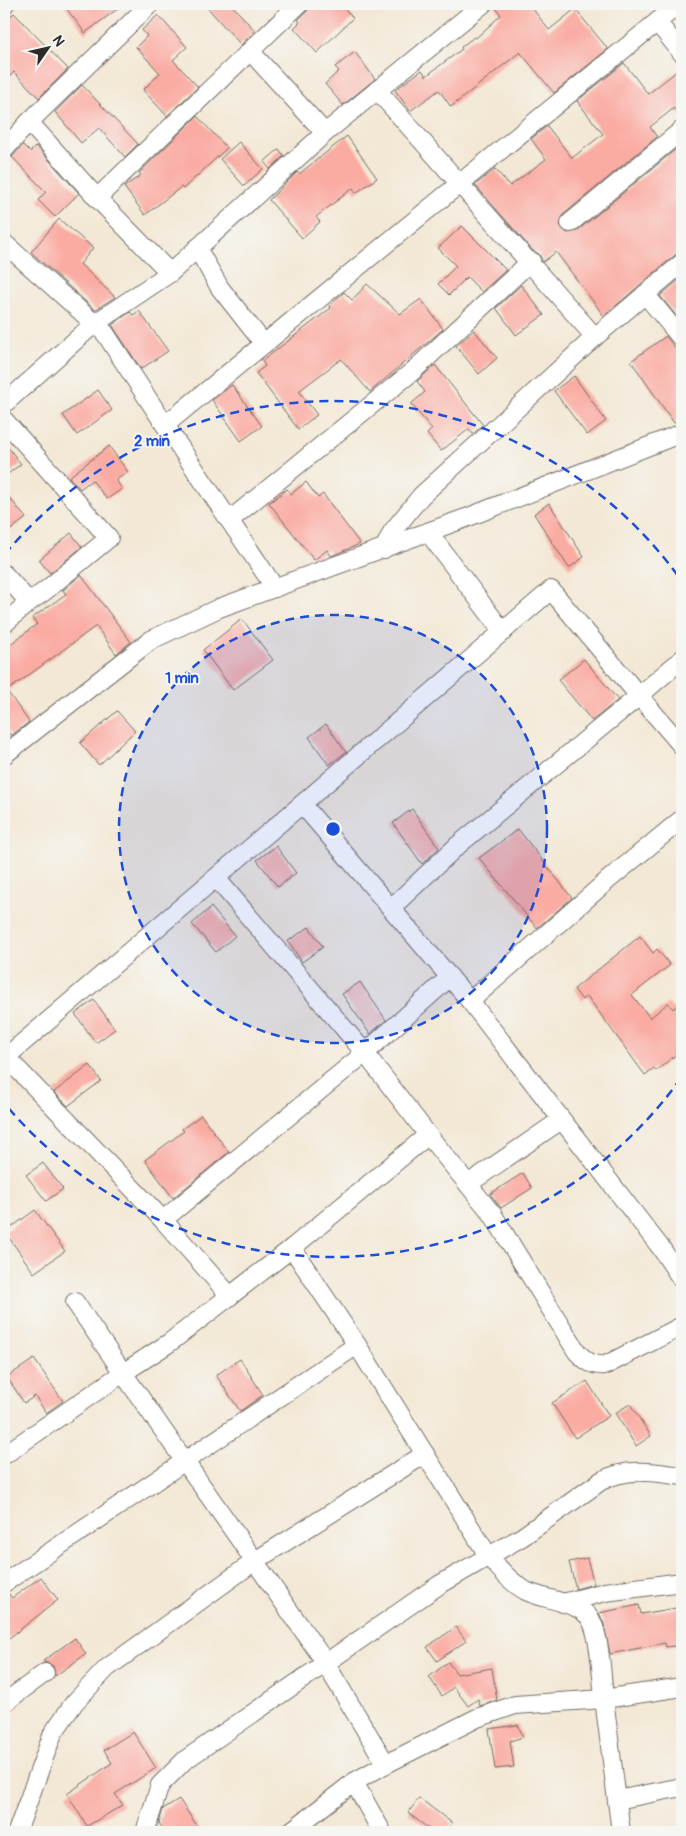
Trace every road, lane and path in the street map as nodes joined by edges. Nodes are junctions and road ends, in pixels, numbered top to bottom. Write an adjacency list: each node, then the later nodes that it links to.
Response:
1 (150, 4): 9 (street)
2 (484, 4): 8 (street)
3 (679, 4): 5 (street)
4 (288, 7): 6 (street)
5 (657, 22): 7 (street); 13 (street)
6 (250, 50): 11 (street); 14 (street)
7 (682, 53)
8 (377, 90): 11 (street); 13 (street)
9 (29, 122): 12 (street); 14 (street)
10 (682, 130): 15 (street)
11 (325, 133): 17 (street)
12 (4, 150)
13 (459, 185): 18 (street); 25 (street)
14 (97, 198): 20 (street)
15 (570, 223)
16 (4, 243): 22 (street)
17 (197, 248): 20 (street); 25 (street)
18 (531, 261): 23 (street); 30 (street)
19 (682, 263): 21 (street)
20 (170, 273): 22 (street)
21 (646, 294): 23 (street); 24 (street)
22 (94, 324): 26 (street); 28 (street)
23 (595, 337): 32 (street)
24 (682, 339)
25 (264, 344): 28 (street)
26 (4, 404)
27 (4, 420): 35 (street)
28 (164, 424): 30 (street)
29 (682, 433): 31 (street)
30 (230, 520): 34 (street)
31 (428, 532): 32 (street); 37 (street)
32 (384, 549): 34 (street)
33 (4, 574): 35 (street)
34 (275, 588): 41 (street)
35 (29, 602): 36 (street)
36 (4, 624)
37 (503, 632): 39 (street); 42 (street)
38 (682, 659): 39 (street)
39 (639, 696): 40 (street); 45 (street)
40 (682, 746)
41 (7, 747)
42 (302, 804): 44 (street); 45 (street)
43 (682, 819): 47 (street)
44 (216, 878): 48 (street); 49 (street)
45 (391, 908): 46 (street)
46 (450, 977): 47 (street); 48 (street)
47 (470, 1001): 50 (street)
48 (365, 1053): 51 (street); 53 (street)
49 (5, 1056): 53 (street)
50 (561, 1120): 52 (street); 55 (street)
51 (428, 1136): 52 (street); 54 (street)
52 (468, 1184): 58 (street)
53 (163, 1220): 56 (street)
54 (292, 1248): 56 (street); 59 (street)
55 (682, 1280)
56 (230, 1296): 60 (street)
57 (76, 1302): 60 (street)
58 (682, 1326)
59 (357, 1344): 61 (street); 63 (street)
60 (123, 1373): 62 (street); 63 (street)
61 (424, 1454): 65 (street); 66 (street)
62 (4, 1455)
63 (185, 1460): 66 (street); 68 (street)
64 (682, 1476): 65 (street)
65 (489, 1557): 69 (street); 70 (street)
66 (255, 1561): 70 (street); 79 (street)
67 (682, 1582): 69 (street)
68 (4, 1583)
69 (562, 1604): 73 (street)
70 (325, 1662): 75 (street); 80 (street)
71 (45, 1673): 74 (street)
72 (682, 1687): 73 (street)
73 (604, 1699): 75 (street); 78 (street)
74 (4, 1703)
75 (386, 1764): 76 (street)
76 (354, 1782): 81 (street); 82 (street)
77 (682, 1787): 78 (street)
78 (617, 1800): 83 (street)
79 (17, 1832)
80 (145, 1832)
81 (290, 1832)
82 (382, 1832)
83 (621, 1832)

